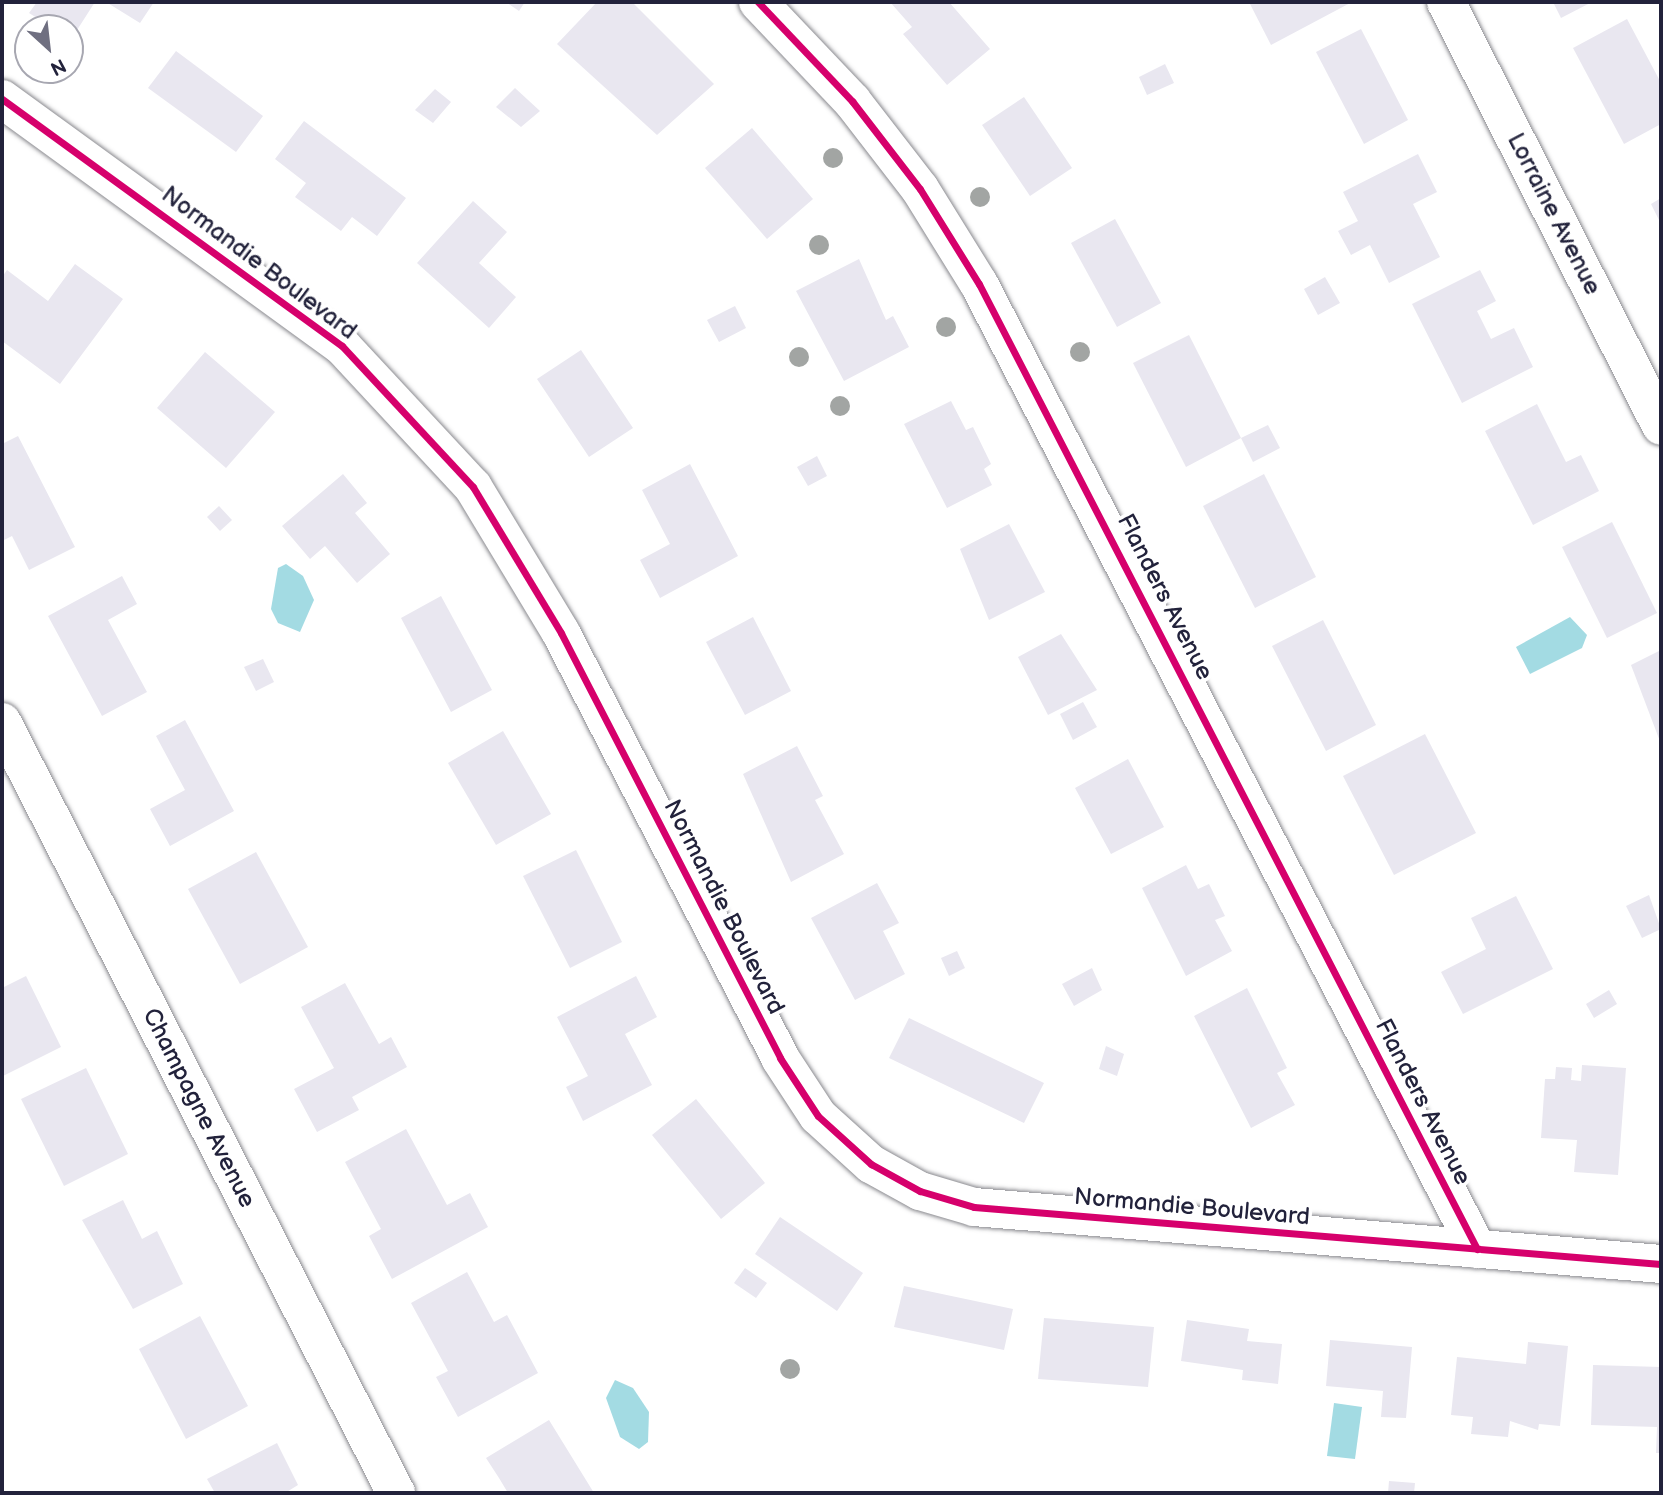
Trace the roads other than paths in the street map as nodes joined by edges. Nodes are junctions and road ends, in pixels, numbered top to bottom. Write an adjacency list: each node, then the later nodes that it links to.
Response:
1 (758, 2): 6 (street, Flanders Avenue)
2 (1446, 2): 4 (street, Lorraine Avenue)
3 (2, 99): 6 (street, Normandie Boulevard)
4 (1661, 426)
5 (2, 722): 8 (street, Champagne Avenue)
6 (1477, 1250): 7 (street, Normandie Boulevard)
7 (1661, 1265)
8 (396, 1493)

